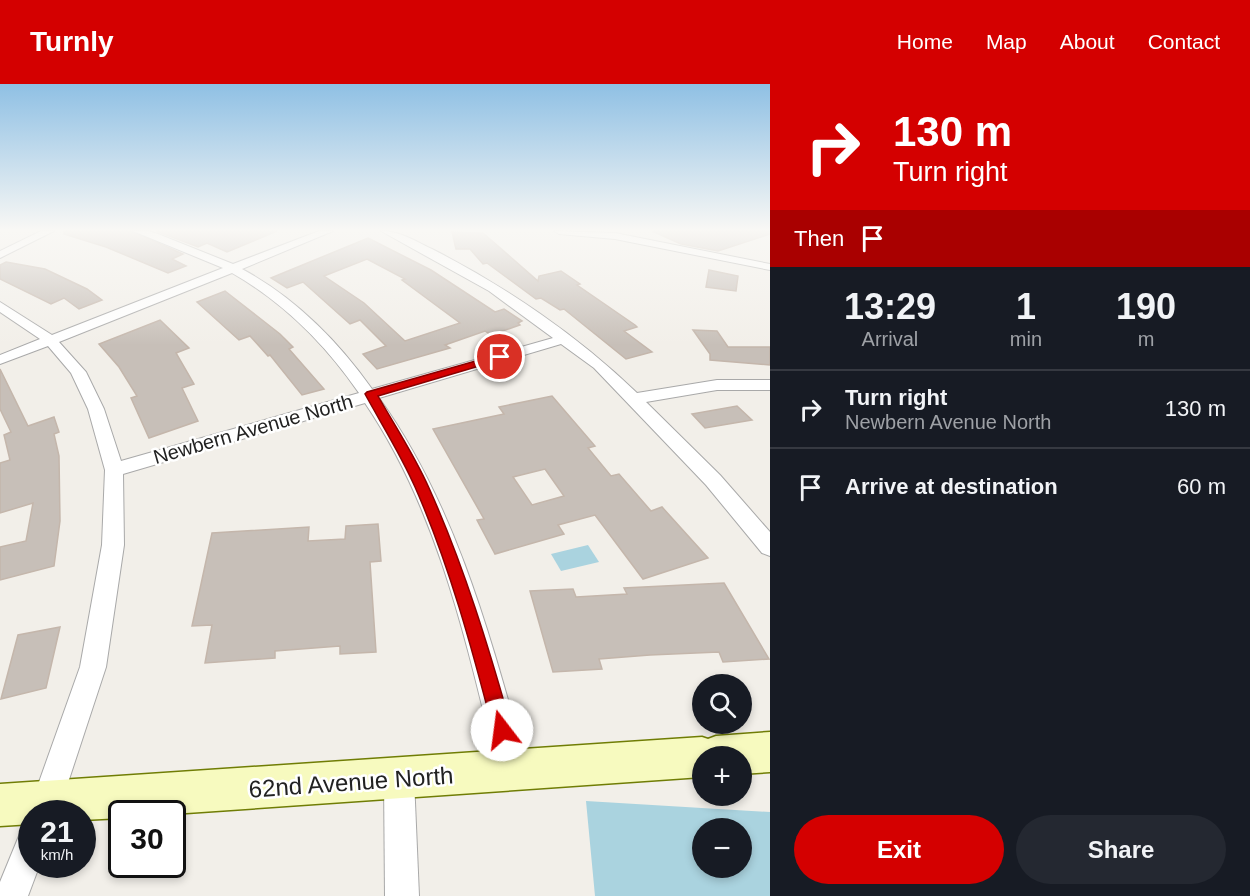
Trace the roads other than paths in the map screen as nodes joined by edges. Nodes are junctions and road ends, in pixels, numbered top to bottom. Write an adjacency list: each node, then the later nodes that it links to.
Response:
1 (231, 269): 5 (street); 8 (street)
2 (461, 269): 4 (street)
3 (0, 306): 5 (street)
4 (564, 339): 8 (street, Newbern Avenue North); 9 (street)
5 (50, 340): 6 (street); 10 (street)
6 (0, 360)
7 (770, 385): 9 (street)
8 (371, 394): 10 (street, Newbern Avenue North); 15 (street)
9 (635, 399): 11 (street)
10 (114, 470): 17 (street)
11 (770, 547)
12 (770, 752): 13 (street)
13 (752, 753)
14 (692, 758): 15 (street, 62nd Avenue North)
15 (513, 771): 16 (street, 62nd Avenue North)
16 (399, 779): 18 (street, 62nd Avenue North); 23 (street)
17 (48, 800)
18 (96, 804)
19 (0, 805): 20 (street, 62nd Avenue North)
20 (18, 806)
21 (18, 878): 22 (street)
22 (11, 896)
23 (402, 896)

